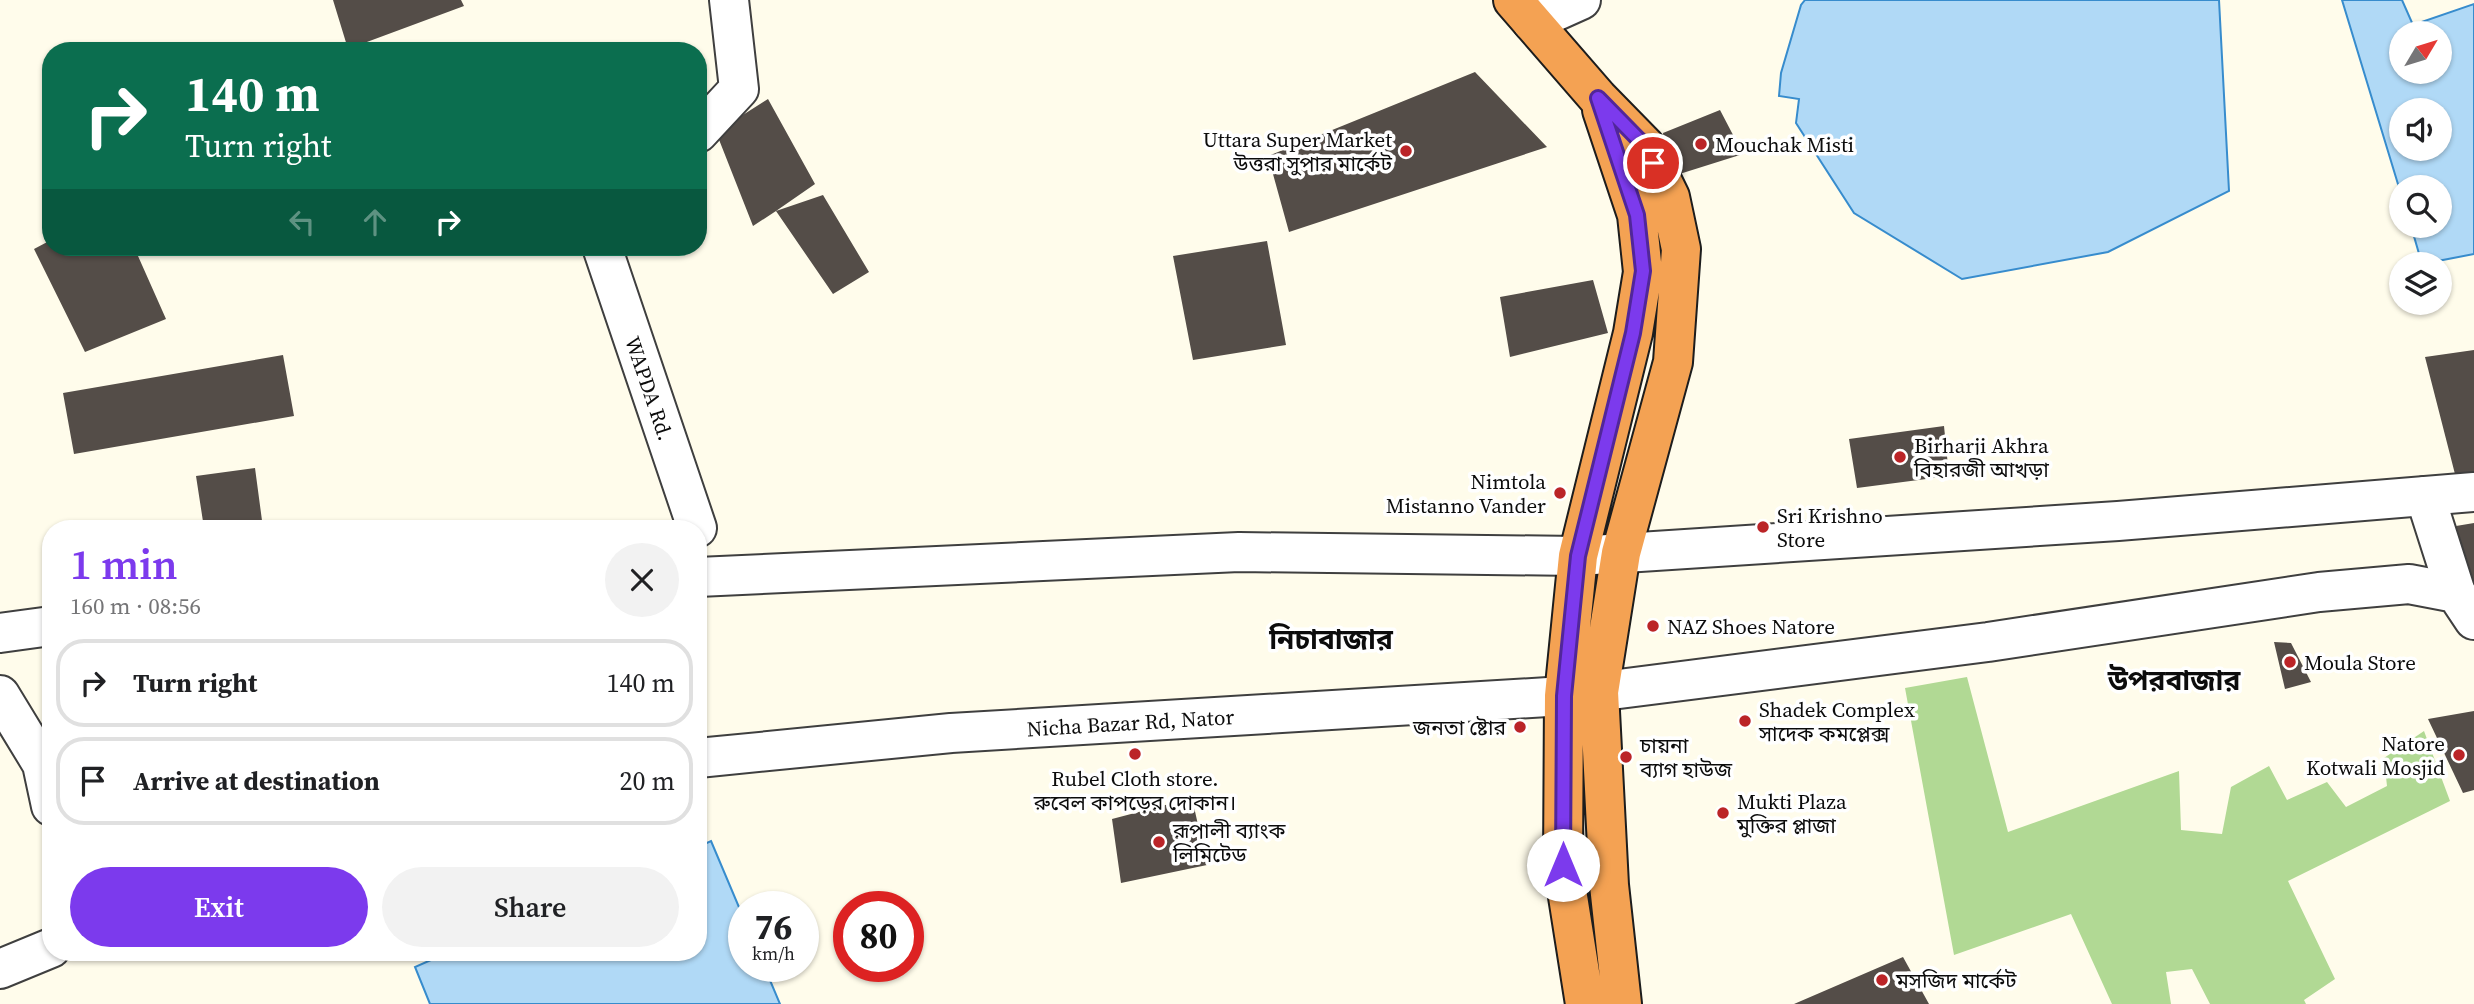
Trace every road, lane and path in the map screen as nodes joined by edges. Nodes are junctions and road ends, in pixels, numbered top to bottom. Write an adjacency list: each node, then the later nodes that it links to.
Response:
1 (729, 0): 5 (street)
2 (1581, 0): 3 (street)
3 (1522, 11): 4 (highway)
4 (1598, 98): 10 (highway); 11 (highway)
5 (707, 123)
6 (605, 256): 9 (street, WAPDA Rd.)
7 (2474, 492): 8 (street)
8 (2425, 496): 10 (street); 13 (street)
9 (695, 520)
10 (1621, 554): 11 (street); 16 (highway)
11 (1578, 556): 12 (street); 16 (highway)
12 (707, 577)
13 (2465, 607): 16 (street, Nicha Bazar Rd, Nator)
14 (42, 627): 15 (street)
15 (0, 633)
16 (1581, 694): 18 (street, Nicha Bazar Rd, Nator); 22 (highway); 23 (highway)
17 (0, 695): 19 (street)
18 (707, 757)
19 (42, 764)
20 (42, 952): 21 (street)
21 (0, 969)
22 (1585, 1004)
23 (1622, 1004)

